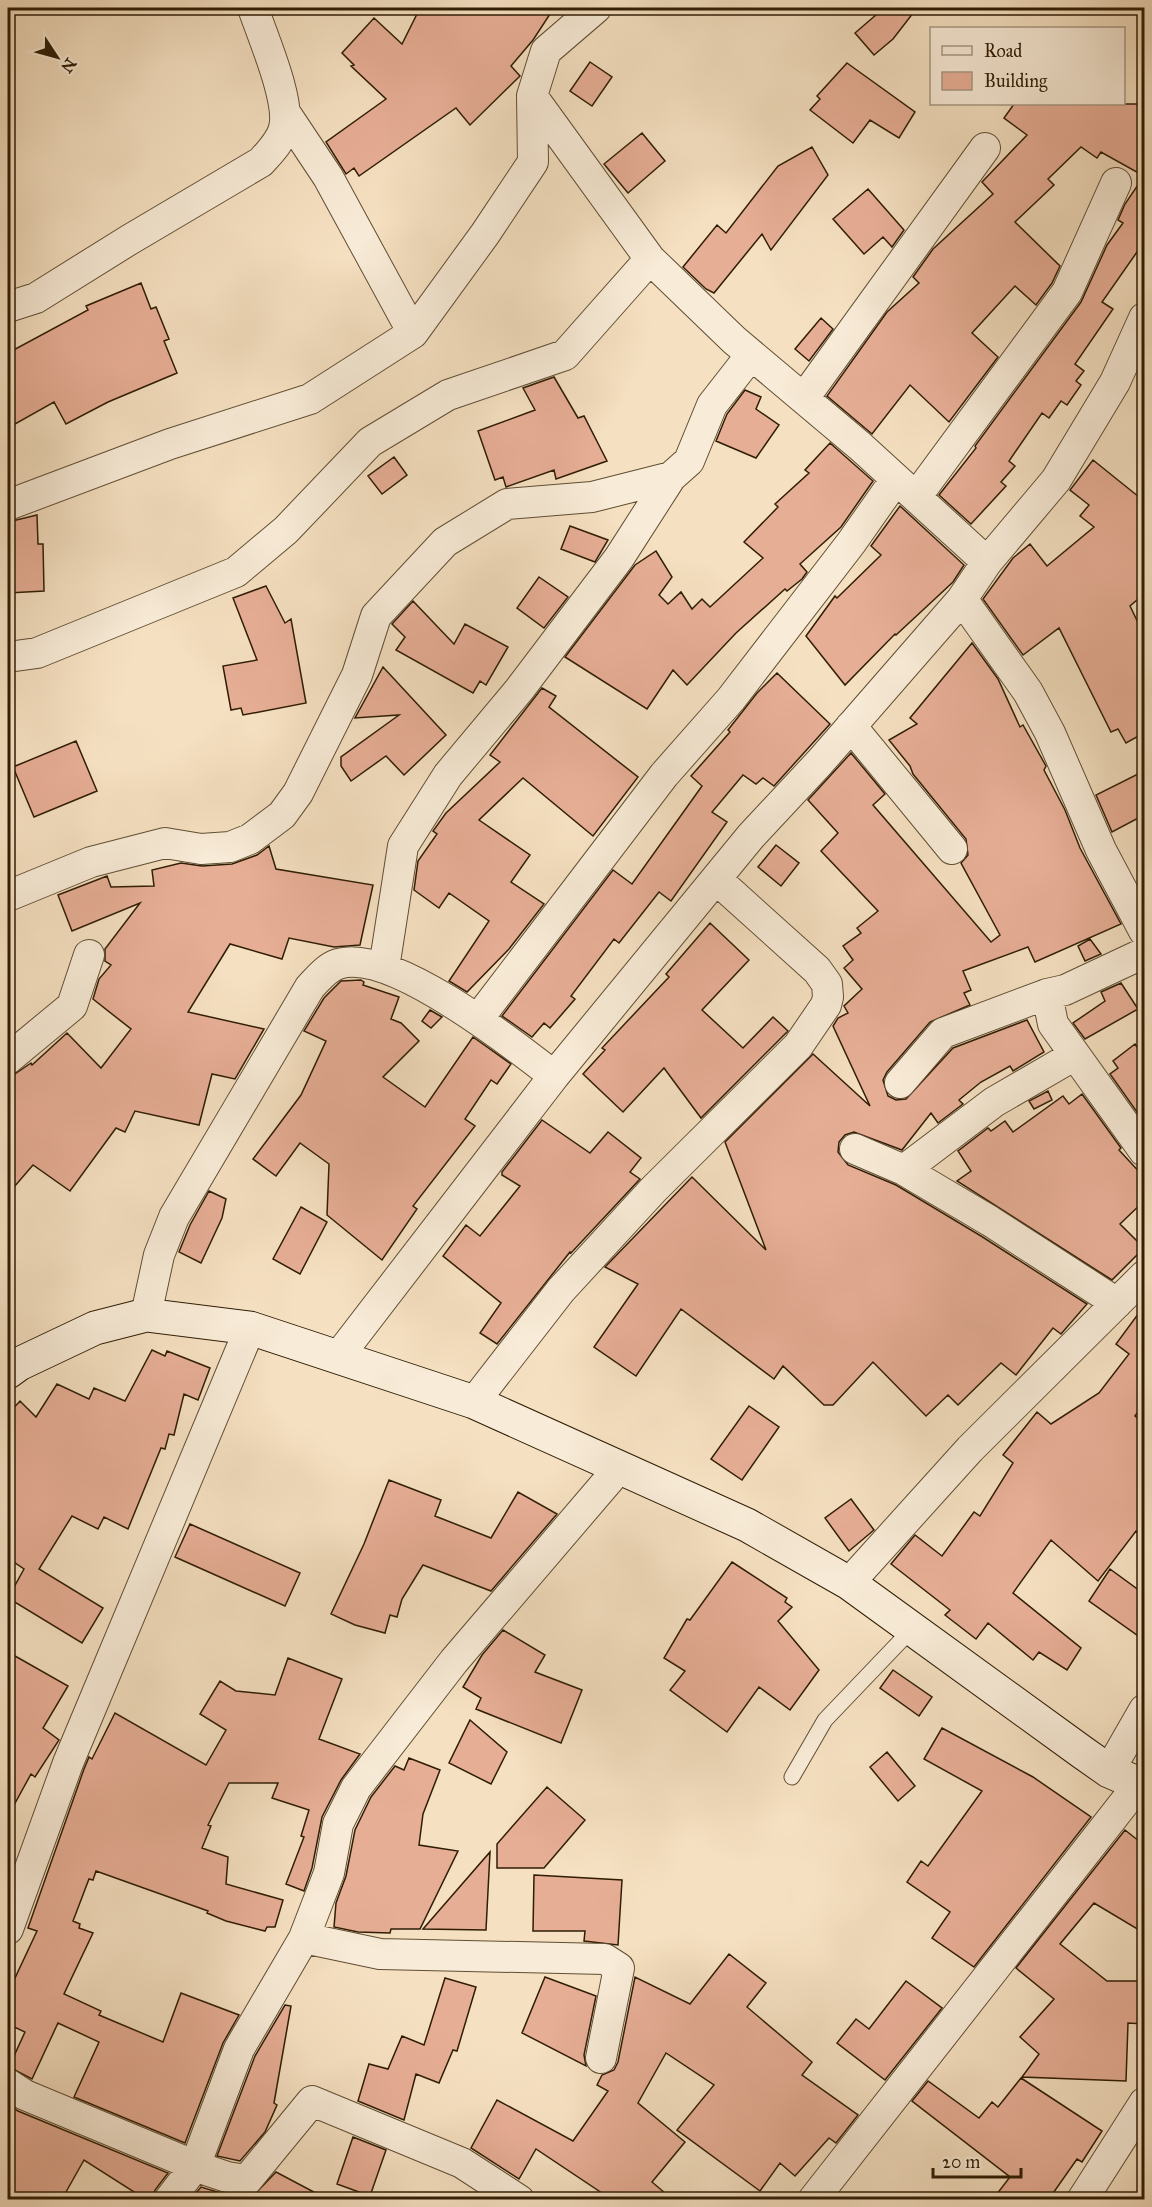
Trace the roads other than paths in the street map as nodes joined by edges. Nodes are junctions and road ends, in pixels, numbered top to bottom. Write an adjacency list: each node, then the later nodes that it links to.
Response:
1 (253, 8): 4 (street)
2 (596, 8): 3 (street)
3 (532, 96): 7 (street); 10 (street)
4 (286, 114): 8 (street); 10 (street)
5 (985, 148): 12 (street)
6 (1116, 183): 14 (street)
7 (650, 260): 11 (street); 18 (street)
8 (8, 307)
9 (1144, 318): 16 (street)
10 (413, 333): 15 (street)
11 (751, 355): 12 (street); 13 (street)
12 (804, 398): 14 (street)
13 (671, 477): 22 (street); 26 (street)
14 (906, 488): 16 (street); 28 (street)
15 (8, 504)
16 (987, 562): 17 (street)
17 (962, 599): 19 (street); 23 (street)
18 (8, 657)
19 (851, 726): 20 (street); 21 (street)
20 (952, 849)
21 (716, 879): 31 (street); 42 (street)
22 (8, 896)
23 (1144, 931)
24 (1144, 953): 27 (street)
25 (89, 955): 30 (street)
26 (384, 968): 28 (street); 38 (street)
27 (1047, 994): 29 (street); 32 (street)
28 (478, 1019): 31 (street)
29 (1075, 1055): 34 (street); 35 (street)
30 (8, 1059)
31 (554, 1076): 40 (street)
32 (900, 1083)
33 (855, 1149): 35 (street)
34 (1144, 1152)
35 (904, 1170): 37 (street)
36 (1144, 1276): 37 (street)
37 (1117, 1303): 44 (street)
38 (146, 1315): 39 (street); 41 (street)
39 (250, 1328): 40 (street); 50 (street)
40 (338, 1357): 42 (street)
41 (11, 1362)
42 (474, 1402): 43 (street)
43 (619, 1468): 44 (street); 51 (street)
44 (849, 1583): 45 (street)
45 (912, 1629): 47 (street); 48 (lane)
46 (1144, 1710): 47 (street)
47 (1109, 1771): 49 (street)
48 (792, 1777)
49 (1142, 1785): 58 (street)
50 (8, 1929)
51 (304, 1938): 52 (street); 55 (street)
52 (601, 2058)
53 (8, 2084): 55 (street)
54 (1144, 2103): 59 (street)
55 (195, 2166): 56 (street); 57 (street)
56 (169, 2199)
57 (519, 2199)
58 (813, 2199)
59 (1082, 2199)

